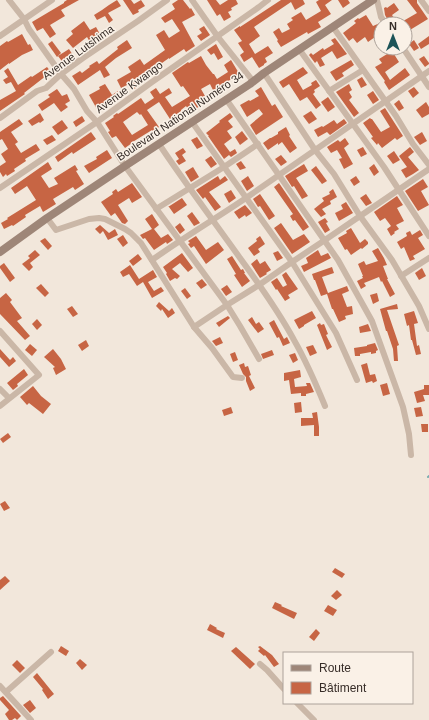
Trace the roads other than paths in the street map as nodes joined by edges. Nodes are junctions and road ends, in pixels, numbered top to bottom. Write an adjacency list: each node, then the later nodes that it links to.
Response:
1 (9, 0): 11 (street)
2 (52, 0): 11 (street)
3 (167, 0): 20 (street, Avenue Lutshima)
4 (192, 0): 14 (street)
5 (268, 0): 14 (street, Avenue Kwango)
6 (373, 0): 12 (main road, Boulevard National Numéro 34)
7 (377, 0): 10 (street)
8 (421, 0): 9 (street)
9 (429, 11)
10 (381, 16)
11 (24, 19): 13 (street); 20 (street)
12 (333, 27): 15 (main road, Boulevard National Numéro 34); 17 (street)
13 (0, 36)
14 (218, 37): 22 (street); 28 (street, Avenue Kwango)
15 (299, 49): 19 (main road, Boulevard National Numéro 34); 24 (street)
16 (408, 56): 21 (street)
17 (363, 70): 24 (street); 26 (street)
18 (429, 71): 21 (street)
19 (264, 73): 22 (main road, Boulevard National Numéro 34); 33 (street)
20 (61, 74): 27 (street, Avenue Lutshima); 28 (street)
21 (422, 76): 23 (street); 26 (street)
22 (253, 81): 25 (main road, Boulevard National Numéro 34)
23 (429, 87)
24 (329, 91): 30 (street)
25 (226, 99): 29 (main road, Boulevard National Numéro 34); 32 (street)
26 (385, 102): 30 (street); 34 (street)
27 (0, 118)
28 (97, 122): 35 (street); 39 (street, Avenue Kwango)
29 (192, 122): 31 (main road, Boulevard National Numéro 34); 36 (street)
30 (353, 124): 33 (street); 41 (street)
31 (159, 144): 35 (main road, Boulevard National Numéro 34); 40 (street)
32 (258, 144): 36 (street); 38 (street)
33 (315, 150): 38 (street); 44 (street)
34 (429, 165)
35 (124, 166): 43 (street); 45 (main road, Boulevard National Numéro 34)
36 (224, 167): 40 (street); 42 (street)
37 (429, 169): 41 (street)
38 (278, 175): 42 (street); 48 (street)
39 (0, 188)
40 (189, 188): 43 (street); 46 (street)
41 (399, 190): 44 (street); 47 (street)
42 (246, 198): 46 (street); 53 (street)
43 (156, 209): 49 (street)
44 (360, 216): 48 (street); 54 (street)
45 (47, 218): 50 (main road, Boulevard National Numéro 34); 52 (street)
46 (212, 220): 49 (street); 55 (street)
47 (429, 236)
48 (324, 240): 53 (street); 67 (street)
49 (179, 241): 52 (street); 56 (street)
50 (0, 252)
51 (429, 258): 54 (street)
52 (152, 260): 57 (street)
53 (292, 262): 55 (street); 62 (street)
54 (402, 276): 58 (street)
55 (259, 285): 56 (street); 66 (street)
56 (227, 305): 57 (street); 60 (street)
57 (194, 327): 61 (street)
58 (429, 329)
59 (0, 331): 64 (street)
60 (259, 360)
61 (242, 378)
62 (357, 380)
63 (0, 389): 64 (street)
64 (9, 398): 65 (street)
65 (0, 406)
66 (326, 406)
67 (411, 456)
68 (51, 652): 72 (street)
69 (260, 664): 71 (street)
70 (0, 686): 72 (street)
71 (283, 688)
72 (6, 692): 74 (street)
73 (298, 704): 75 (street)
74 (31, 720)
75 (314, 720)

